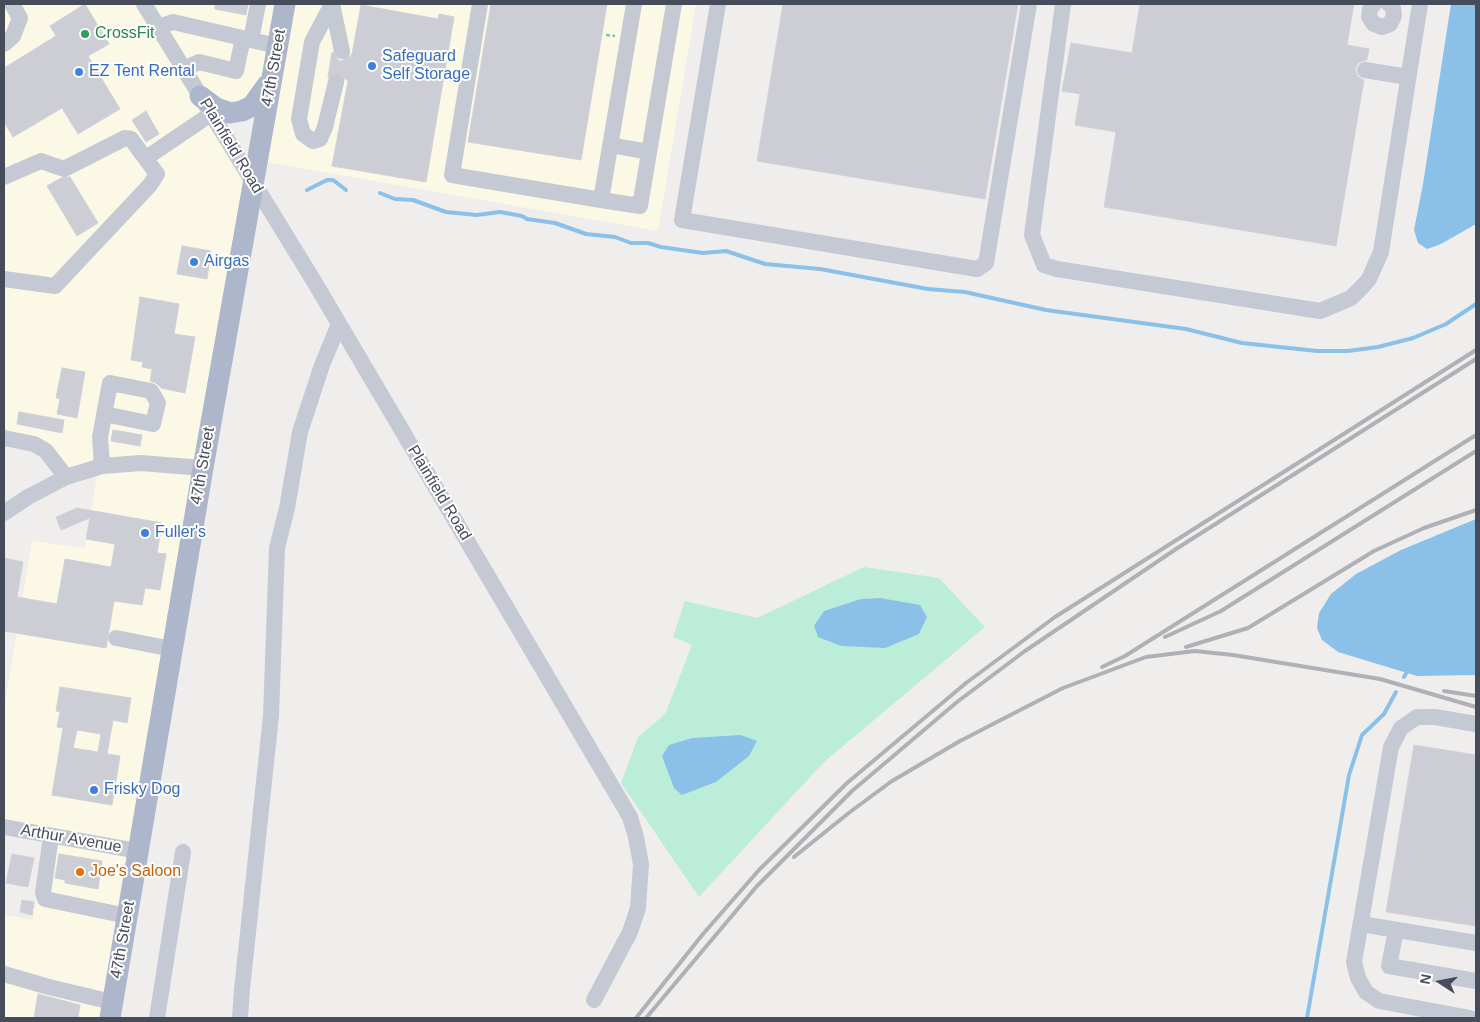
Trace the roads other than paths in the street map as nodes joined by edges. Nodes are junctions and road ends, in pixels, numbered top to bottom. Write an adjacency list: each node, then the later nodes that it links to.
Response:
1 (12, 4): 17 (street)
2 (144, 4): 15 (street, Plainfield Road)
3 (258, 4): 16 (street)
4 (285, 4): 18 (main road, 47th Street)
5 (332, 4): 19 (street); 24 (street)
6 (480, 4): 31 (street)
7 (634, 4): 26 (street)
8 (674, 4): 27 (street)
9 (718, 4): 10 (street)
10 (1029, 4)
11 (1063, 4): 23 (street)
12 (1374, 4): 13 (street)
13 (1389, 4)
14 (1420, 4): 23 (street)
15 (158, 27): 16 (street); 20 (street, Plainfield Road)
16 (247, 39): 18 (street); 20 (street)
17 (4, 44)
18 (278, 46): 22 (main road, 47th Street)
19 (342, 51)
20 (184, 68): 25 (street, Plainfield Road)
21 (1365, 70): 23 (street)
22 (272, 77): 25 (main road); 30 (main road, 47th Street)
23 (1408, 77)
24 (336, 82)
25 (206, 105): 28 (street); 30 (street, Plainfield Road)
26 (610, 145): 27 (street); 31 (street)
27 (649, 152): 31 (street)
28 (146, 158): 29 (street); 32 (street)
29 (4, 177)
30 (253, 182): 33 (street, Plainfield Road); 37 (main road, 47th Street)
31 (601, 200)
32 (4, 279)
33 (339, 324): 53 (street, Plainfield Road); 56 (street)
34 (104, 414): 36 (street)
35 (4, 438): 38 (street)
36 (102, 466): 37 (street); 38 (street)
37 (203, 468): 41 (main road, 47th Street)
38 (66, 477): 39 (street)
39 (4, 513)
40 (116, 638): 41 (street)
41 (172, 649): 45 (main road, 47th Street)
42 (1476, 724): 48 (street)
43 (4, 828): 44 (street, Arthur Avenue)
44 (51, 836): 45 (street, Arthur Avenue); 47 (street)
45 (138, 851): 47 (main road, 47th Street)
46 (183, 852): 55 (street)
47 (127, 916): 54 (main road, 47th Street)
48 (1361, 924): 49 (street); 57 (street)
49 (1396, 930): 50 (street); 52 (street)
50 (1476, 943)
51 (4, 974): 54 (street)
52 (1476, 981)
53 (594, 1000)
54 (111, 1010)
55 (157, 1018)
56 (240, 1018)
57 (1470, 1018)

